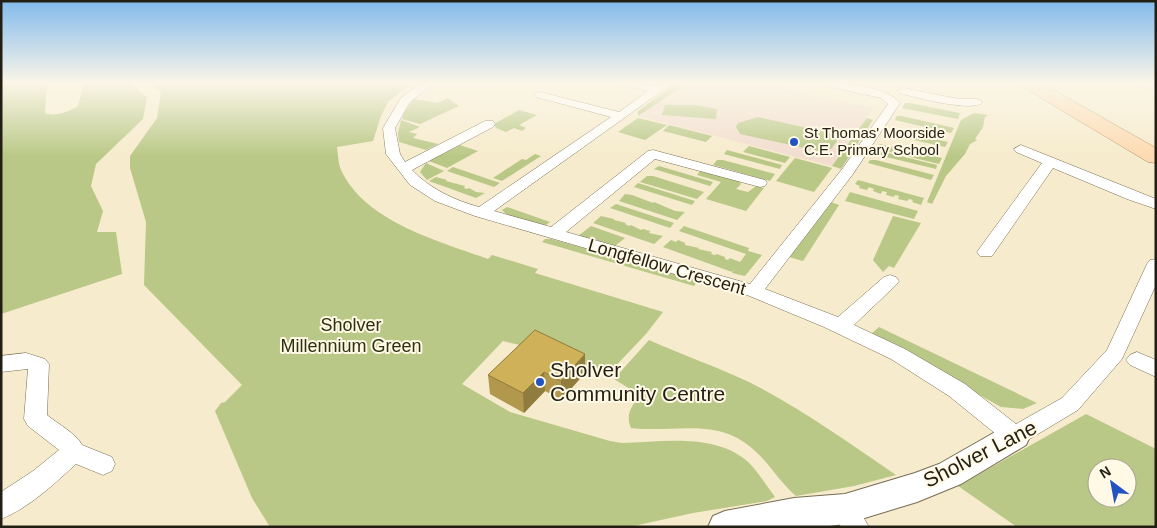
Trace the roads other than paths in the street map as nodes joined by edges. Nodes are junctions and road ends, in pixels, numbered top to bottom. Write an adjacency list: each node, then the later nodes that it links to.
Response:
1 (401, 108): 11 (street, Longfellow Crescent)
2 (589, 108): 6 (street)
3 (633, 108): 6 (street)
4 (892, 108): 19 (street)
5 (1071, 108): 9 (main road)
6 (621, 116): 14 (street)
7 (489, 124): 11 (street)
8 (1021, 149): 10 (street)
9 (1156, 157)
10 (1050, 162): 13 (street); 16 (street)
11 (403, 169): 14 (street, Longfellow Crescent)
12 (760, 183): 15 (street)
13 (1156, 204)
14 (481, 213): 15 (street, Longfellow Crescent)
15 (553, 234): 19 (street, Longfellow Crescent)
16 (986, 252)
17 (1156, 264): 22 (street, Sholver Lane)
18 (890, 281): 20 (street)
19 (754, 292): 20 (street, Longfellow Crescent)
20 (841, 326): 22 (street, Longfellow Crescent)
21 (1, 364): 23 (street)
22 (1015, 436): 26 (street, Sholver Lane)
23 (73, 452): 24 (street); 25 (street)
24 (102, 464)
25 (1, 507)
26 (850, 518): 27 (street, Sholver Lane)
27 (725, 527)

